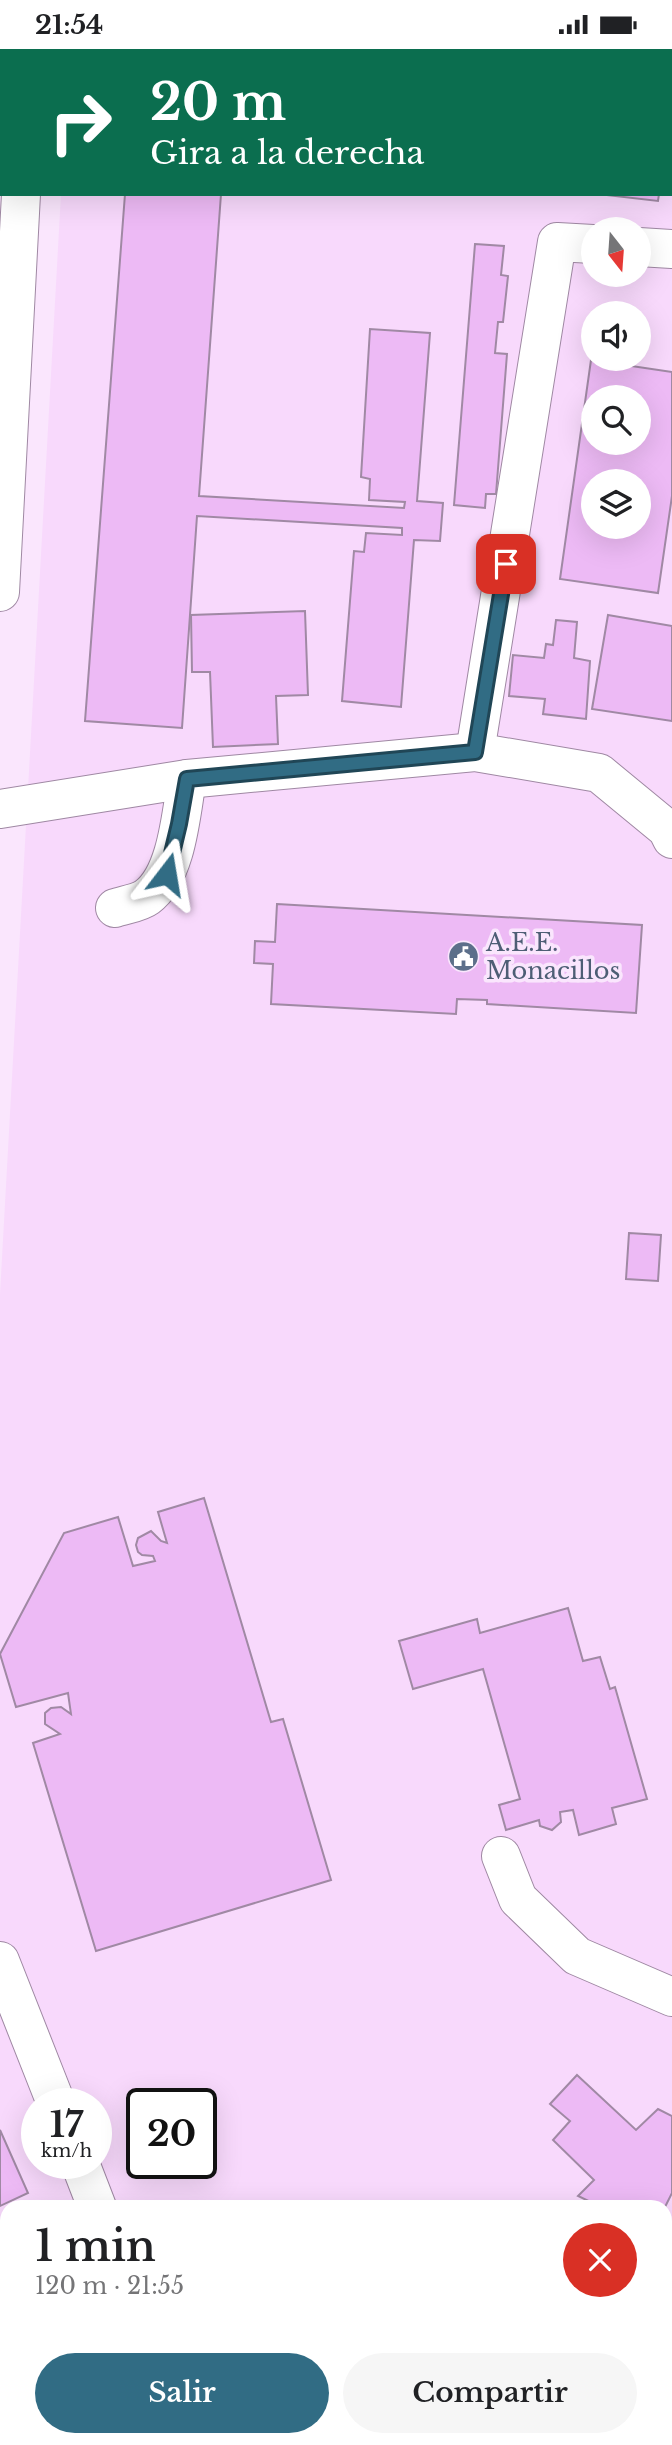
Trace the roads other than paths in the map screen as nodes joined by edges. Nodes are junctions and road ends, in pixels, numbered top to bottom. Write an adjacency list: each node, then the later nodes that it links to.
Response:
1 (21, 196): 5 (street)
2 (581, 243): 6 (street)
3 (651, 248): 4 (street)
4 (672, 249)
5 (0, 593)
6 (475, 752): 7 (street); 9 (street)
7 (187, 779): 8 (street); 10 (street)
8 (0, 809)
9 (672, 839)
10 (115, 908)
11 (501, 1856): 13 (street)
12 (0, 1961): 14 (street)
13 (672, 1997)
14 (50, 2088)
15 (86, 2179): 16 (street)
16 (94, 2200)

